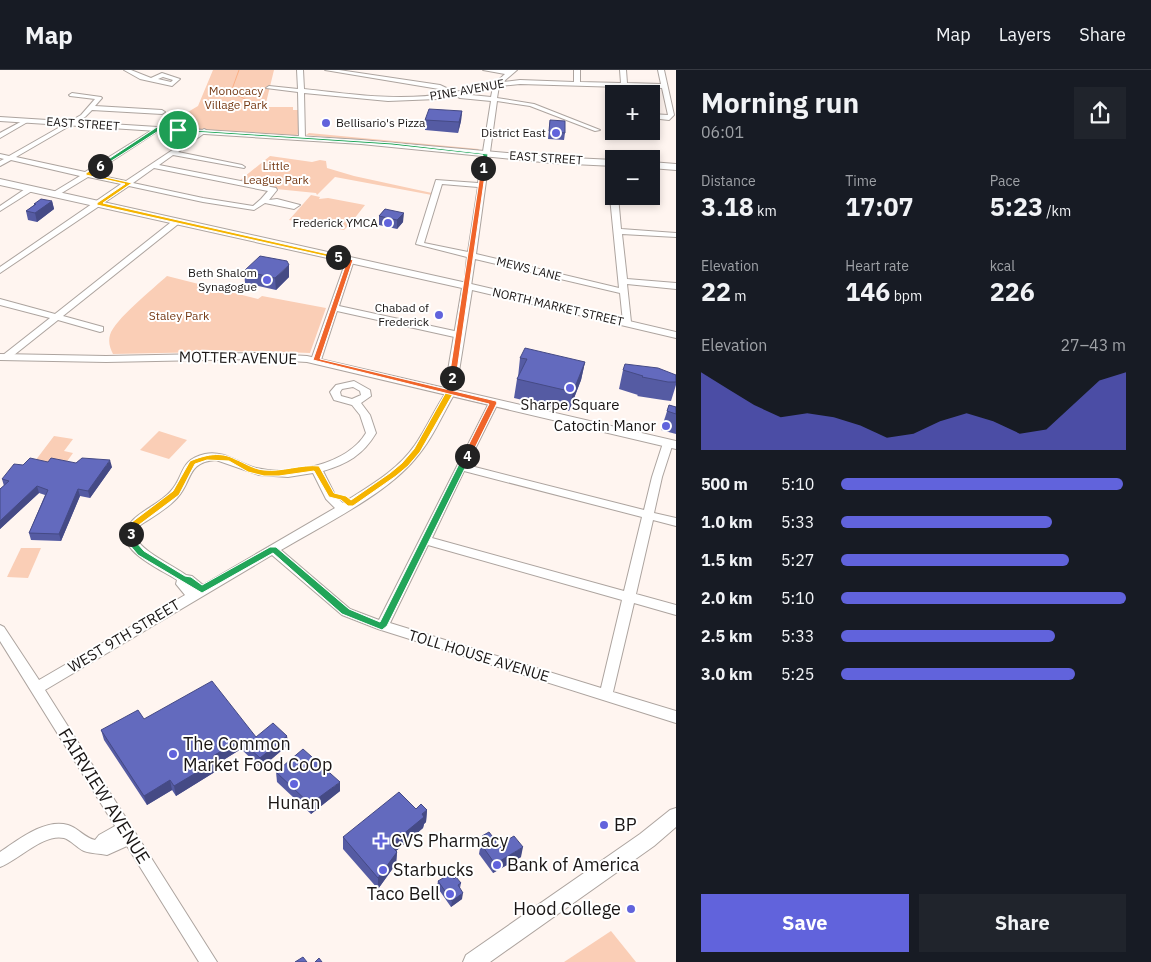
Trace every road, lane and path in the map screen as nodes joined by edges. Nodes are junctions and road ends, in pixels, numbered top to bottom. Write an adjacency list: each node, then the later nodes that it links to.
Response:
1 (127, 70): 9 (street)
2 (300, 70): 16 (street)
3 (328, 70): 17 (street)
4 (486, 70): 8 (street)
5 (577, 70): 10 (street)
6 (623, 70): 12 (street)
7 (661, 70): 14 (street)
8 (512, 72): 11 (street)
9 (152, 80)
10 (577, 83): 11 (street, PINE AVENUE); 12 (street, PINE AVENUE)
11 (496, 85): 17 (street, PINE AVENUE); 19 (street)
12 (624, 85)
13 (660, 86): 14 (street, PINE AVENUE)
14 (665, 86): 23 (street)
15 (269, 88): 16 (street, PINE AVENUE)
16 (300, 90): 17 (street, PINE AVENUE); 30 (street)
17 (453, 93): 19 (street)
18 (72, 95): 20 (street)
19 (494, 98): 27 (street); 32 (street)
20 (90, 108): 21 (street); 25 (street)
21 (162, 112)
22 (0, 118): 24 (main road, EAST STREET)
23 (660, 119)
24 (28, 120): 25 (main road, EAST STREET); 29 (street)
25 (70, 123): 26 (main road, EAST STREET); 34 (street)
26 (159, 128): 28 (main road, EAST STREET); 41 (street)
27 (597, 130)
28 (204, 131): 30 (main road, EAST STREET); 31 (street)
29 (0, 136)
30 (302, 138): 32 (main road, EAST STREET)
31 (172, 153): 37 (street); 39 (street)
32 (485, 154): 35 (main road, EAST STREET); 44 (street)
33 (0, 156): 34 (street)
34 (10, 158): 36 (street); 41 (street)
35 (605, 163)
36 (0, 164)
37 (154, 166): 43 (street); 47 (street)
38 (660, 166): 40 (main road)
39 (242, 167)
40 (676, 167)
41 (88, 174): 43 (street); 46 (street)
42 (0, 182): 45 (main road, NORTH MARKET STREET)
43 (129, 183): 47 (street); 49 (street)
44 (481, 185): 55 (street); 55 (street, MEWS LANE)
45 (31, 189): 46 (main road, NORTH MARKET STREET); 51 (street)
46 (55, 195): 49 (main road, NORTH MARKET STREET)
47 (264, 200): 48 (street)
48 (273, 202)
49 (99, 204): 52 (main road, NORTH MARKET STREET); 57 (street)
50 (615, 205): 53 (street)
51 (0, 208)
52 (178, 221): 56 (main road, NORTH MARKET STREET); 64 (street)
53 (617, 231): 54 (street); 58 (street)
54 (676, 236)
55 (472, 254): 59 (street); 61 (street, MEWS LANE)
56 (350, 260): 59 (main road, NORTH MARKET STREET); 63 (street)
57 (0, 271)
58 (622, 281): 60 (street); 61 (street)
59 (467, 286): 65 (main road, NORTH MARKET STREET); 67 (main road, WEST 9TH STREET)
60 (676, 286)
61 (624, 292): 65 (street)
62 (0, 302): 64 (street)
63 (335, 308): 67 (street); 70 (street)
64 (56, 316): 66 (street); 69 (street)
65 (627, 322): 68 (main road, NORTH MARKET STREET)
66 (100, 329)
67 (459, 335): 71 (main road, WEST 9TH STREET)
68 (676, 335)
69 (3, 357): 70 (main road, MOTTER AVENUE)
70 (316, 360): 71 (main road, MOTTER AVENUE)
71 (450, 392): 73 (main road, MOTTER AVENUE); 77 (street, WEST 9TH STREET)
72 (355, 402): 76 (street)
73 (493, 403): 74 (main road, MOTTER AVENUE); 75 (street)
74 (672, 444): 78 (street)
75 (462, 467): 78 (street); 80 (street)
76 (316, 468): 77 (street); 82 (street)
77 (346, 506): 81 (street, WEST 9TH STREET)
78 (649, 515): 79 (street); 83 (street)
79 (676, 522)
80 (426, 540): 83 (street); 85 (street)
81 (273, 549): 82 (street, WEST 9TH STREET); 85 (street, TOLL HOUSE AVENUE)
82 (197, 592): 87 (street, WEST 9TH STREET)
83 (630, 597): 84 (street); 88 (street)
84 (676, 610)
85 (382, 626): 88 (street, TOLL HOUSE AVENUE)
86 (0, 630): 87 (street, FAIRVIEW AVENUE)
87 (36, 688): 91 (street, FAIRVIEW AVENUE)
88 (606, 695): 89 (street, TOLL HOUSE AVENUE)
89 (676, 717)
90 (676, 816): 94 (main road)
91 (126, 833): 92 (street); 93 (street, FAIRVIEW AVENUE)
92 (0, 860)
93 (209, 962)
94 (473, 962)

